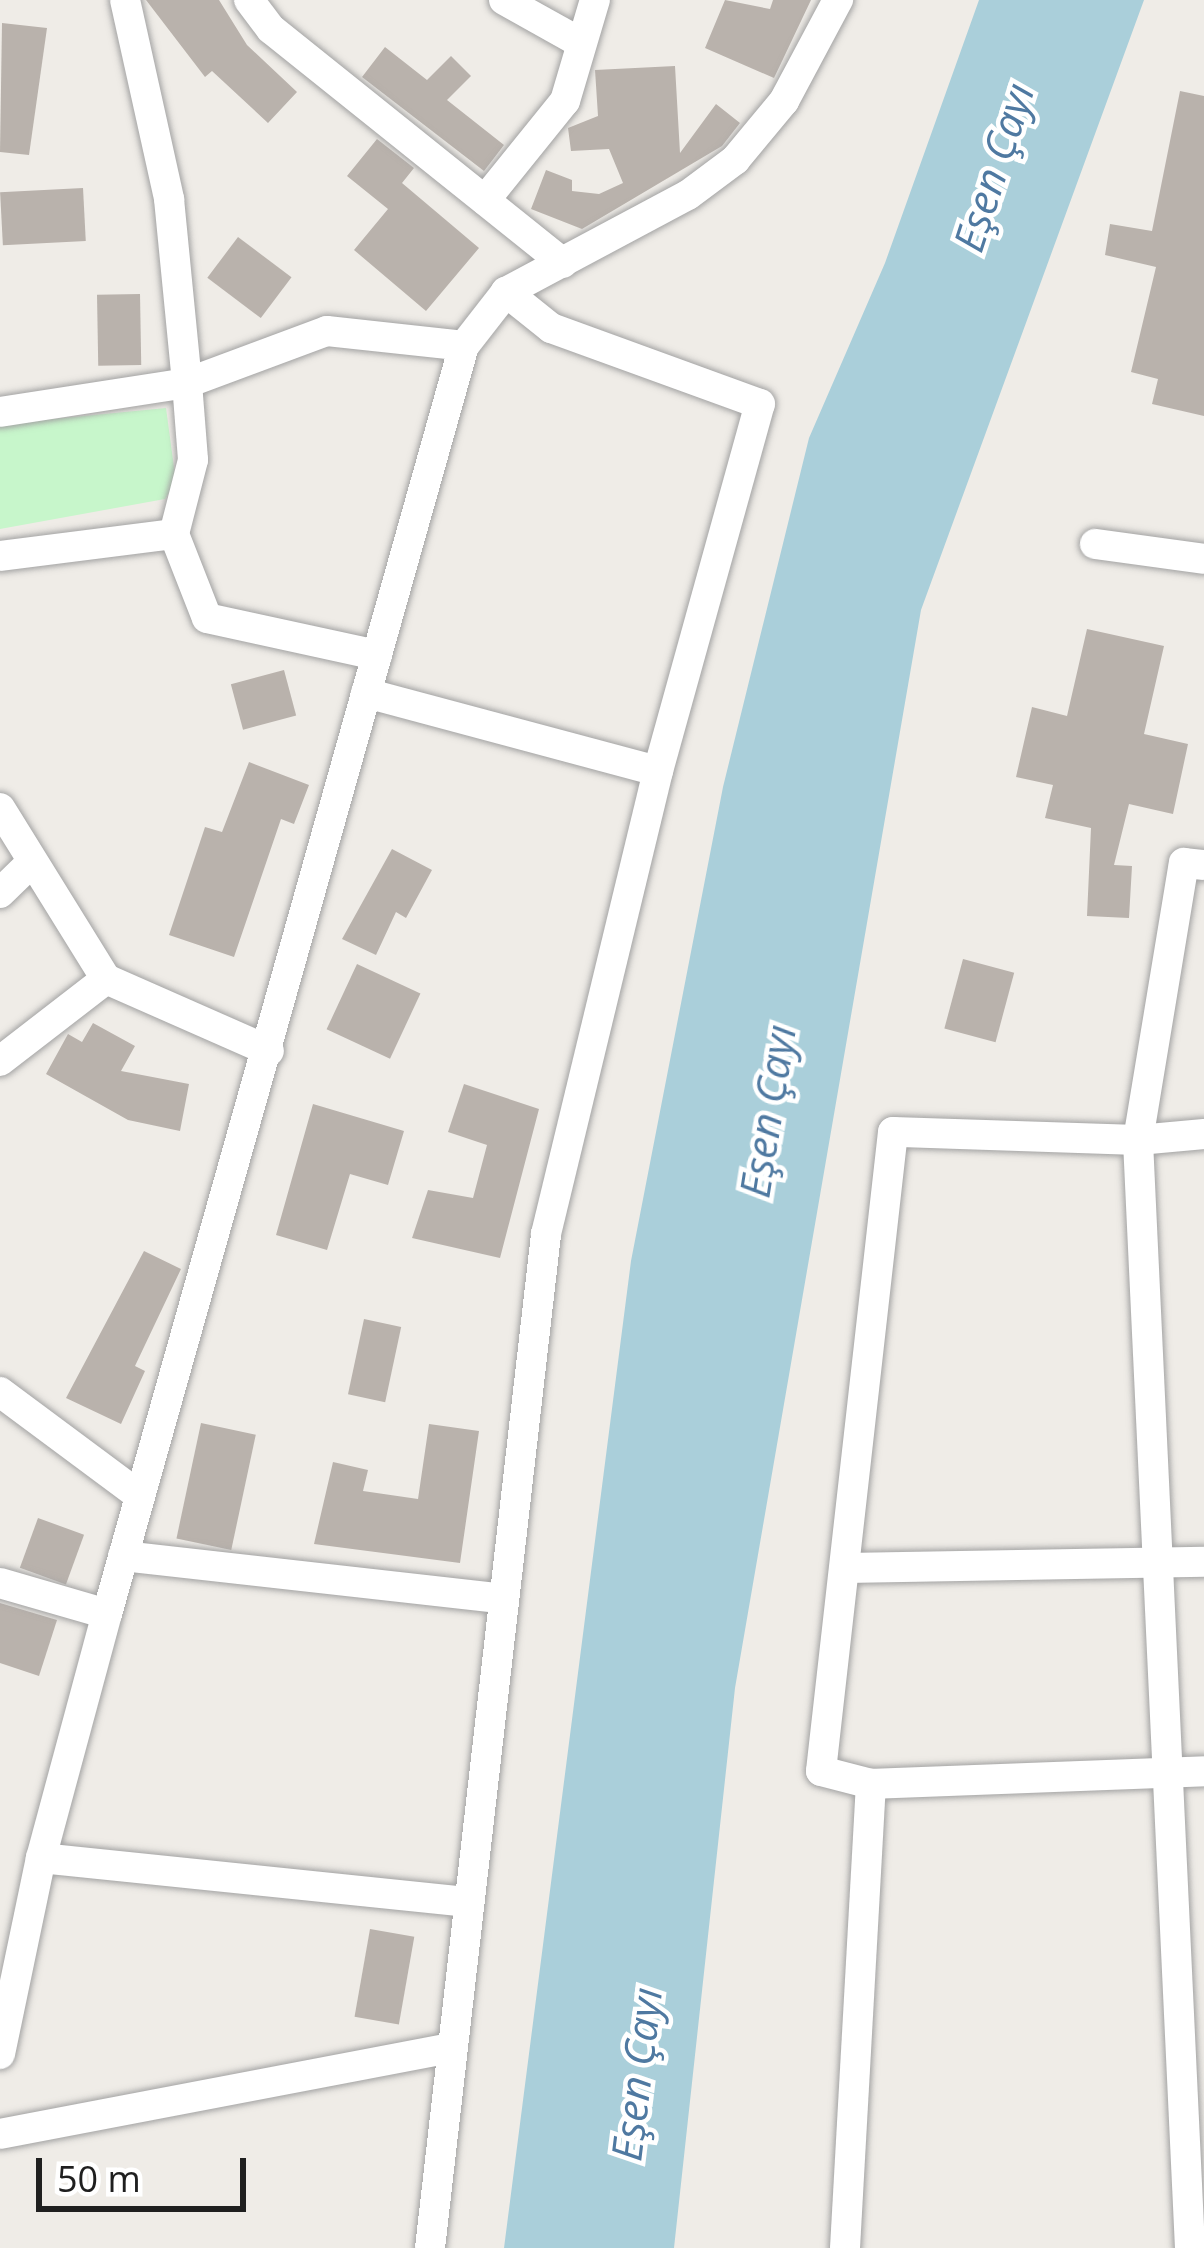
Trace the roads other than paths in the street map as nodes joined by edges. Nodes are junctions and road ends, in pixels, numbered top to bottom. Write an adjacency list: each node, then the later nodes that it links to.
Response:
1 (125, 0): 11 (street)
2 (249, 0): 7 (street)
3 (504, 0): 6 (street)
4 (595, 0): 6 (street)
5 (838, 0): 8 (street)
6 (581, 44): 7 (street)
7 (485, 200): 8 (street)
8 (563, 262): 9 (street)
9 (506, 292): 10 (street); 19 (street)
10 (464, 346): 11 (street); 17 (street)
11 (187, 383): 12 (street); 13 (street)
12 (0, 412)
13 (174, 534): 15 (street); 17 (street)
14 (1095, 544): 16 (street)
15 (0, 556)
16 (1204, 559)
17 (377, 655): 18 (street)
18 (366, 693): 19 (street); 25 (street)
19 (658, 771): 36 (street)
20 (0, 808): 21 (street)
21 (31, 863): 23 (street); 24 (street)
22 (1204, 865): 28 (street)
23 (0, 892)
24 (106, 980): 25 (street); 26 (street)
25 (269, 1051): 30 (street)
26 (0, 1060)
27 (1204, 1134): 28 (street)
28 (1138, 1140): 33 (street); 34 (street)
29 (0, 1392): 30 (street)
30 (140, 1496): 31 (street)
31 (123, 1556): 36 (street); 37 (street)
32 (1204, 1562): 33 (street)
33 (1156, 1563): 34 (street); 39 (street)
34 (846, 1568): 40 (street)
35 (0, 1583): 37 (street)
36 (504, 1599): 42 (street)
37 (106, 1614): 41 (street)
38 (1204, 1771): 39 (street)
39 (1168, 1774): 40 (street); 44 (street)
40 (871, 1784): 49 (street)
41 (41, 1858): 42 (street); 43 (street)
42 (466, 1901): 45 (street)
43 (13, 1922): 46 (street)
44 (1190, 1953): 50 (street)
45 (449, 2048): 47 (street); 48 (street)
46 (0, 2054)
47 (0, 2134)
48 (430, 2248)
49 (845, 2248)
50 (1190, 2248)

